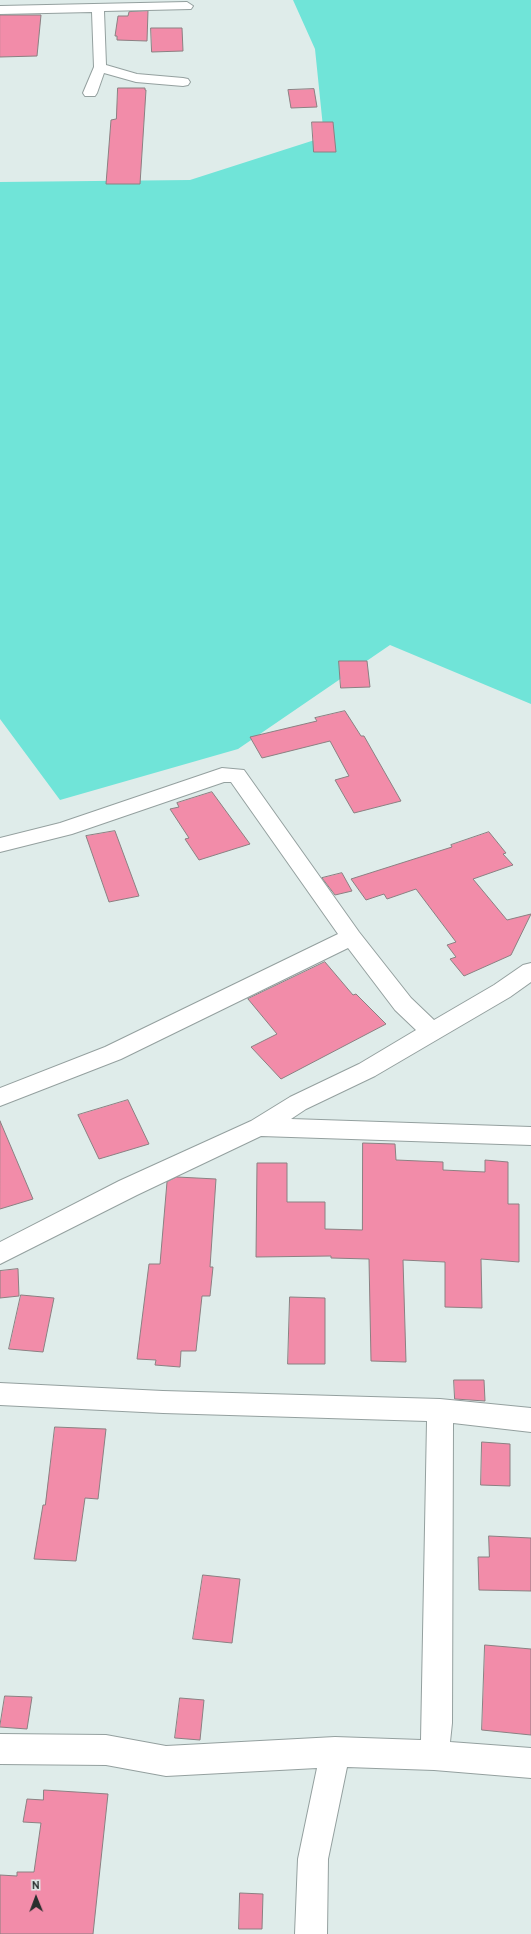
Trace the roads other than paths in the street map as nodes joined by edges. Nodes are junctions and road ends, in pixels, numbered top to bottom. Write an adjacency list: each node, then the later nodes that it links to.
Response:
1 (47, 5): 3 (street); 4 (street)
2 (188, 6): 3 (street)
3 (98, 8): 5 (street)
4 (0, 10)
5 (100, 67): 6 (street); 7 (street)
6 (183, 82)
7 (90, 94)
8 (0, 845): 9 (street)
9 (351, 936): 11 (street); 12 (street)
10 (531, 971): 11 (street)
11 (431, 1031): 13 (street)
12 (0, 1097)
13 (259, 1127): 14 (street); 15 (street)
14 (531, 1136)
15 (0, 1254)
16 (0, 1394): 17 (street)
17 (440, 1410): 18 (street); 21 (street)
18 (531, 1420)
19 (0, 1749): 20 (street)
20 (334, 1752): 21 (street); 23 (street)
21 (434, 1754): 22 (street)
22 (531, 1764)
23 (311, 1934)

